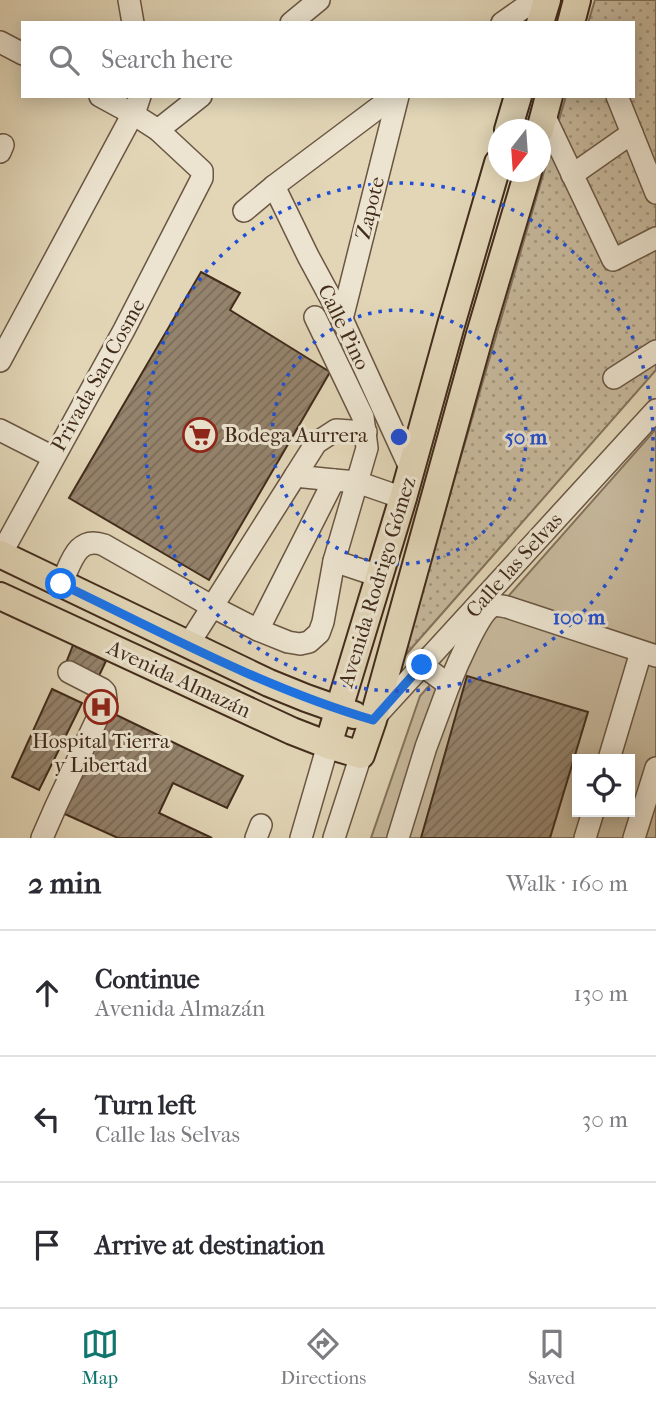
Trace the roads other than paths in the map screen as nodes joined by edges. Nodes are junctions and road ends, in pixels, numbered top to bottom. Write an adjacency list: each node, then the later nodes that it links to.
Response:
1 (129, 0): 6 (street)
2 (319, 0): 7 (street)
3 (535, 0): 8 (street)
4 (547, 0): 9 (main road)
5 (578, 0): 10 (main road); 11 (street)
6 (133, 21)
7 (293, 21)
8 (505, 21)
9 (541, 21)
10 (572, 21)
11 (587, 21)
12 (0, 42): 13 (street)
13 (21, 53)
14 (108, 98): 20 (street)
15 (198, 98): 23 (street)
16 (393, 98): 28 (street)
17 (396, 98): 33 (street, Zapote)
18 (517, 98): 22 (main road)
19 (618, 98): 24 (street)
20 (136, 105): 23 (street); 35 (street)
21 (544, 114): 25 (street)
22 (512, 119)
23 (158, 130): 40 (street, Privada San Cosme)
24 (632, 133): 25 (street); 29 (street)
25 (572, 175): 31 (street)
26 (494, 182): 41 (main road, Avenida Rodrigo Gómez)
27 (525, 182): 60 (main road, Avenida Rodrigo Gómez)
28 (274, 186): 30 (street); 33 (street, Calle Pino)
29 (656, 193)
30 (244, 211)
31 (656, 238)
32 (315, 317): 39 (street)
33 (341, 319): 41 (street, Calle Pino)
34 (656, 351): 36 (street)
35 (0, 360)
36 (614, 378)
37 (656, 410): 51 (street, Calle las Selvas)
38 (0, 430): 40 (street)
39 (366, 432): 42 (street); 44 (street)
40 (53, 457): 46 (street, Privada San Cosme)
41 (411, 470): 45 (main road, Avenida Rodrigo Gómez)
42 (295, 475): 43 (street); 52 (street)
43 (334, 480): 44 (street); 53 (street)
44 (357, 482): 45 (street); 47 (street)
45 (403, 498): 48 (main road, Avenida Rodrigo Gómez)
46 (0, 554): 49 (main road, Avenida Almazán)
47 (334, 561): 48 (street); 53 (street)
48 (379, 576): 59 (main road, Avenida Rodrigo Gómez)
49 (61, 584): 52 (street); 54 (main road, Avenida Almazán)
50 (0, 596): 61 (main road, Avenida Almazán)
51 (488, 602): 55 (street); 56 (street, Calle las Selvas); 58 (street)
52 (213, 607): 53 (street); 54 (street)
53 (258, 630)
54 (188, 645): 59 (main road, Avenida Almazán)
55 (649, 654): 62 (street)
56 (422, 665): 58 (street); 60 (street, Calle las Selvas)
57 (69, 672): 66 (street)
58 (449, 685): 69 (street)
59 (339, 710): 60 (main road, Avenida Almazán); 61 (main road, Avenida Rodrigo Gómez)
60 (373, 720): 63 (main road, Avenida Rodrigo Gómez)
61 (328, 745): 63 (main road, Avenida Almazán); 67 (street, Avenida Rodrigo Gómez)
62 (611, 754)
63 (361, 755): 68 (street, Avenida Rodrigo Gómez)
64 (656, 768): 71 (street)
65 (591, 817): 70 (street)
66 (42, 838)
67 (301, 838)
68 (334, 838)
69 (398, 838)
70 (585, 838)
71 (635, 838)

